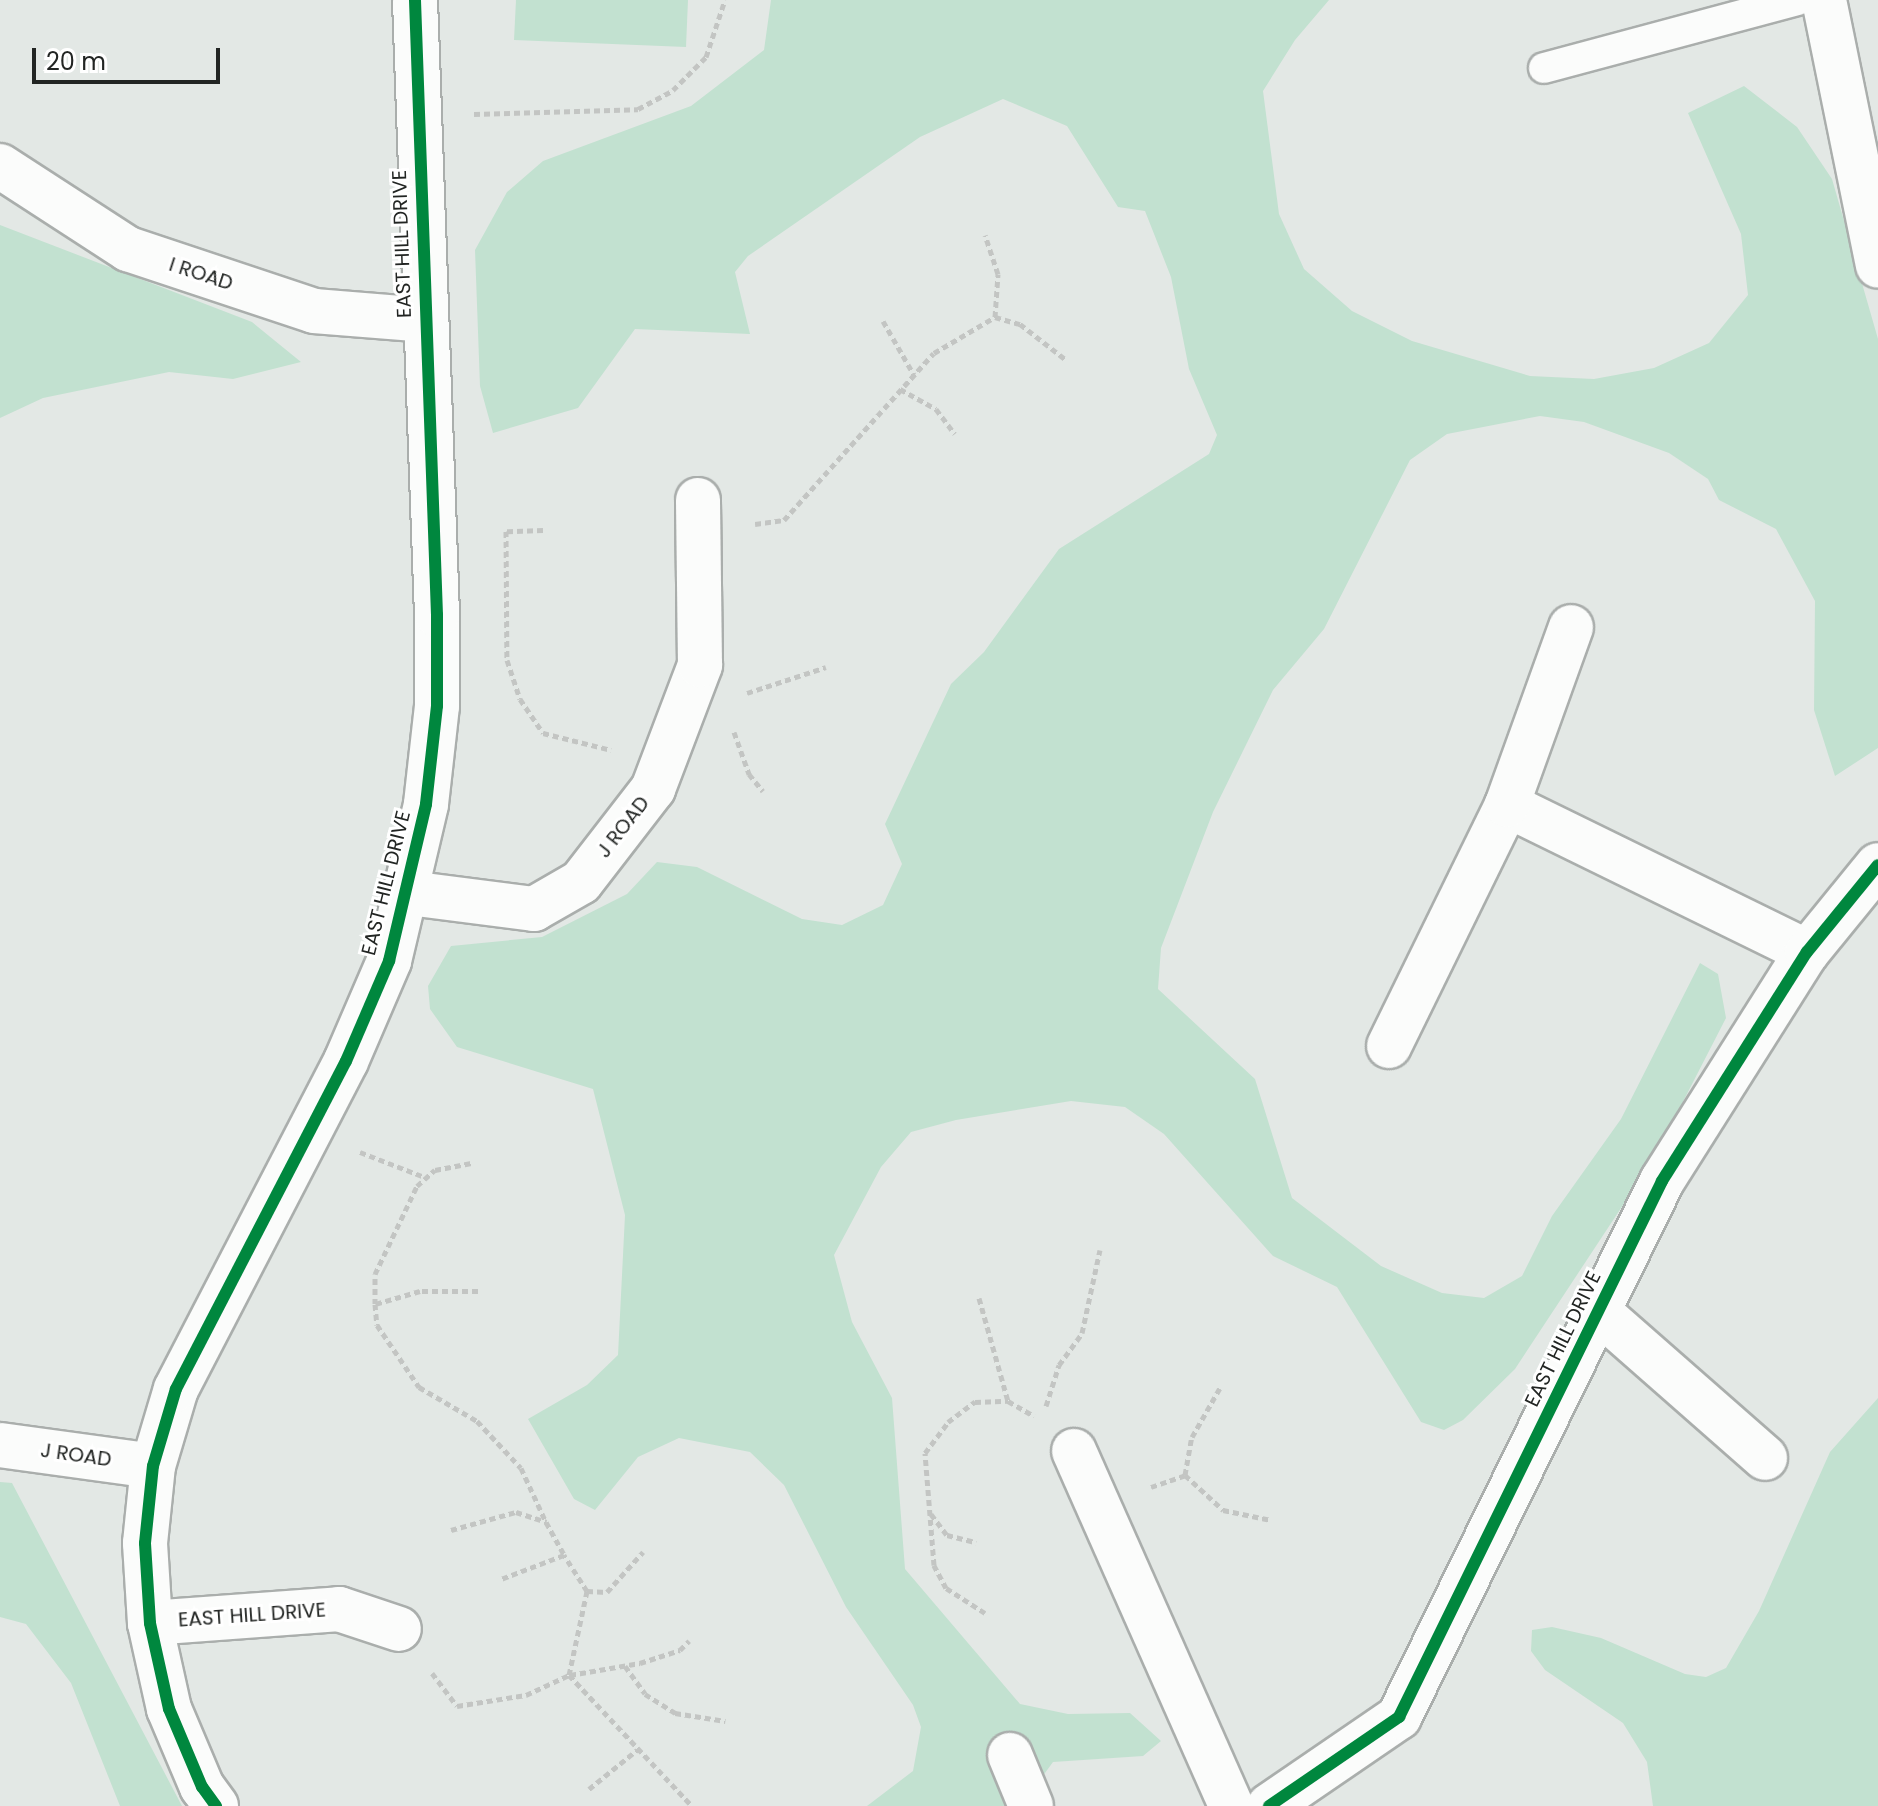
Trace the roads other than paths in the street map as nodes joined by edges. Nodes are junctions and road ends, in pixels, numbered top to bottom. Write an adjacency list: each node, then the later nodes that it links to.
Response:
1 (415, 0): 7 (street, EAST HILL DRIVE)
2 (1798, 0): 4 (lane)
3 (1824, 0): 6 (street)
4 (1544, 68)
5 (0, 166): 7 (street, I ROAD)
6 (1878, 266)
7 (425, 320): 12 (street, EAST HILL DRIVE)
8 (698, 514): 12 (street, J ROAD)
9 (1571, 627): 10 (street)
10 (1507, 805): 13 (street); 14 (street)
11 (1878, 865): 13 (street, EAST HILL DRIVE)
12 (409, 893): 19 (street, EAST HILL DRIVE)
13 (1807, 952): 15 (street, EAST HILL DRIVE)
14 (1389, 1046)
15 (1599, 1312): 18 (street); 26 (street, EAST HILL DRIVE)
16 (1060, 1437): 25 (street)
17 (0, 1445): 19 (street, J ROAD)
18 (1765, 1458)
19 (153, 1466): 20 (street, EAST HILL DRIVE)
20 (150, 1623): 21 (street, EAST HILL DRIVE); 23 (street, EAST HILL DRIVE)
21 (399, 1629)
22 (1010, 1755): 24 (street)
23 (216, 1806)
24 (1031, 1806)
25 (1231, 1806)
26 (1269, 1806)

